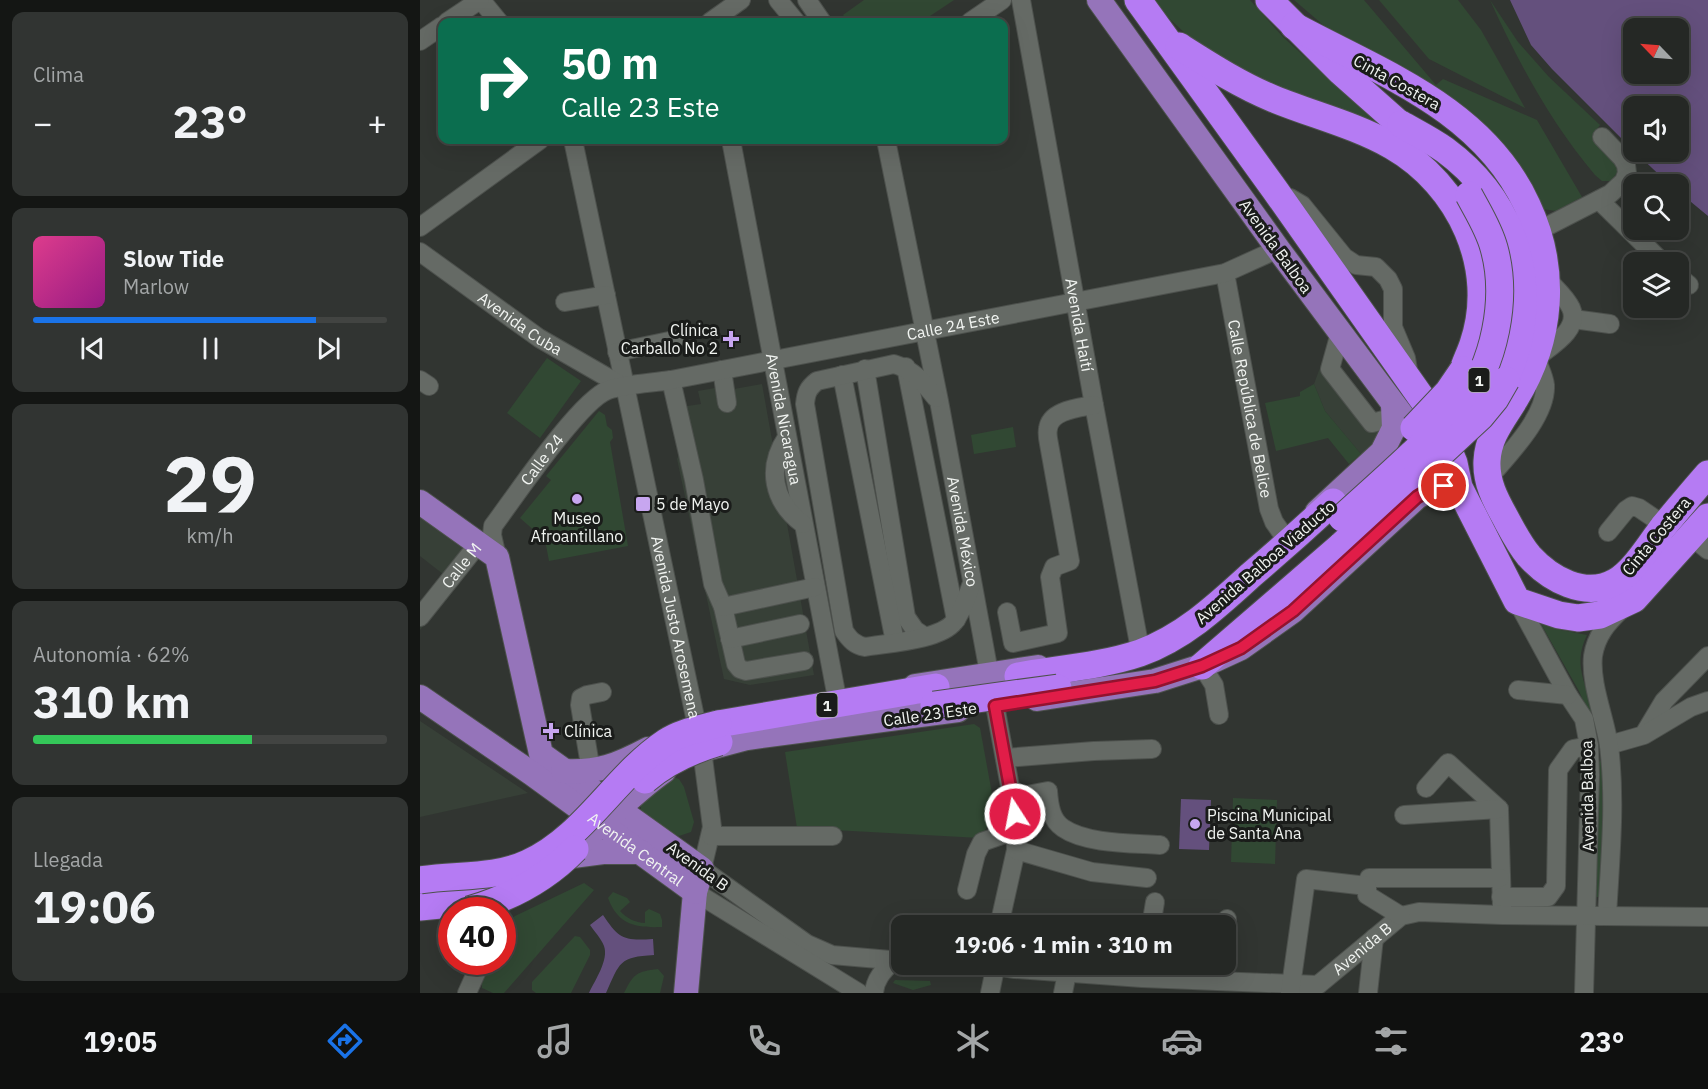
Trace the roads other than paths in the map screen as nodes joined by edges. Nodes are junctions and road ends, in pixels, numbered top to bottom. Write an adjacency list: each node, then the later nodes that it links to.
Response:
1 (481, 0): 10 (street); 11 (street)
2 (741, 0): 12 (street)
3 (778, 0): 13 (street)
4 (807, 0): 14 (street)
5 (1002, 0): 15 (street)
6 (1021, 0): 38 (street, Avenida Haití)
7 (1099, 0): 31 (main road, Avenida Balboa)
8 (1138, 0): 18 (highway, Avenida Balboa / 1)
9 (1269, 0): 16 (highway, Cinta Costera / 1)
10 (453, 18)
11 (496, 18)
12 (716, 18)
13 (793, 18)
14 (819, 18)
15 (976, 18)
16 (1294, 26): 20 (highway, Cinta Costera / 1); 30 (highway, Cinta Costera)
17 (438, 29): 19 (street)
18 (1165, 37): 26 (highway, Avenida Balboa); 27 (highway, Avenida Balboa Viaducto / 1)
19 (420, 41)
20 (1401, 124): 27 (highway, Avenida Balboa Viaducto / 1); 82 (highway, bridge)
21 (1602, 137): 28 (street)
22 (534, 144): 29 (street)
23 (574, 144): 36 (street, Avenida Justo Arosemena)
24 (732, 144): 45 (street, Avenida Nicaragua)
25 (887, 144): 41 (street, Avenida México)
26 (1275, 190): 50 (highway, Avenida Balboa); 50 (street)
27 (1457, 193): 122 (highway, Avenida Balboa Viaducto / 1, bridge); 128 (highway, Avenida Balboa Viaducto / 1, bridge)
28 (1599, 200): 30 (street); 33 (street)
29 (420, 226)
30 (1538, 231): 35 (highway, Cinta Costera)
31 (1278, 249): 34 (street, Calle 24 Este); 56 (main road, Avenida Balboa)
32 (420, 252): 52 (street, Avenida Cuba)
33 (1652, 252)
34 (1226, 273): 38 (street, Calle 24 Este); 65 (street, Calle República de Belice)
35 (1547, 279): 39 (street); 44 (highway, Cinta Costera)
36 (606, 295): 37 (street); 43 (street, Avenida Justo Arosemena)
37 (565, 302)
38 (1075, 302): 41 (street, Calle 24 Este); 55 (street, Avenida Haití)
39 (1573, 319): 40 (street); 44 (street)
40 (1610, 324)
41 (925, 330): 45 (street, Calle 24 Este); 53 (street, Avenida México)
42 (674, 340): 43 (street)
43 (617, 352): 52 (street, Avenida Justo Arosemena)
44 (1536, 358): 62 (highway, Cinta Costera)
45 (772, 360): 48 (street, Calle 24 Este); 68 (street, Avenida Nicaragua)
46 (906, 367): 47 (street); 53 (street); 74 (street)
47 (865, 369): 49 (street); 76 (street)
48 (722, 370): 51 (street, Calle 24 Este); 54 (street)
49 (842, 375): 78 (street); 78 (street)
50 (1409, 378): 59 (highway, Avenida Balboa)
51 (671, 380): 52 (street, Calle 24 Este); 71 (street)
52 (624, 387): 66 (street, Calle 24); 95 (street, Avenida Justo Arosemena)
53 (939, 401): 67 (street, Avenida México)
54 (727, 403)
55 (1094, 405): 72 (street); 79 (street, Avenida Haití)
56 (1394, 411): 57 (main road, Calle 23 Este / 1); 59 (main road, Avenida Balboa)
57 (1386, 446): 60 (main road); 65 (main road, Calle 23 Este / 1)
58 (1708, 474): 62 (highway, Cinta Costera)
59 (1459, 487): 60 (main road, Calle 23 Este); 70 (highway, Avenida Balboa)
60 (1417, 497): 82 (main road, Calle 23 Este)
61 (420, 502): 66 (main road, Calle M)
62 (1664, 525): 64 (street)
63 (1705, 528): 69 (highway, Cinta Costera)
64 (1608, 532)
65 (1286, 539): 79 (main road, Calle 23 Este / 1)
66 (488, 550): 73 (street, Calle M); 93 (main road, Calle 24)
67 (972, 582): 74 (street); 83 (street, Avenida México)
68 (815, 587): 71 (street); 88 (street, Avenida Nicaragua)
69 (1634, 599): 70 (highway, Cinta Costera); 91 (street, Avenida Balboa)
70 (1517, 601): 86 (street, Avenida Balboa)
71 (723, 607): 77 (street)
72 (1007, 612)
73 (420, 617)
74 (956, 620): 76 (street)
75 (800, 624): 77 (street)
76 (924, 636): 78 (street)
77 (730, 639): 81 (street)
78 (895, 642)
79 (1140, 649): 83 (main road, Calle 23 Este / 1)
80 (1708, 656): 97 (street)
81 (804, 661)
82 (1202, 666): 90 (main road, Calle 23 Este / 1); 92 (street)
83 (989, 675): 88 (main road, Calle 23 Este / 1); 90 (street, Avenida México)
84 (1518, 690): 86 (street)
85 (602, 692): 104 (street)
86 (1568, 695): 94 (street, Avenida Balboa)
87 (420, 697): 96 (main road)
88 (837, 698): 95 (main road, Calle 23 Este / 1)
89 (1708, 701): 97 (street)
90 (995, 706): 102 (main road, Calle 23 Este / 1); 103 (street, Avenida México)
91 (1602, 713): 94 (street); 98 (street, Avenida Balboa)
92 (1219, 715)
93 (533, 717): 96 (main road); 105 (main road, Avenida B)
94 (1584, 719): 100 (street, Avenida Balboa)
95 (696, 721): 99 (main road, Calle 23 Este / 1); 102 (street, Avenida Justo Arosemena)
96 (470, 730): 105 (main road)
97 (1644, 735): 98 (street)
98 (1609, 745): 138 (street, Avenida Balboa)
99 (653, 746): 104 (main road); 109 (main road, Calle 23 Este / 1)
100 (1589, 746): 131 (street); 137 (street, Avenida Balboa)
101 (1152, 749): 103 (street)
102 (702, 750): 109 (main road, Calle 23 Este / 1); 113 (street, Avenida Justo Arosemena)
103 (1005, 758): 107 (street, Avenida México)
104 (591, 771): 105 (main road)
105 (559, 781): 109 (main road, Avenida B); 111 (main road)
106 (1426, 788): 108 (street)
107 (1012, 798): 112 (street, Avenida México); 115 (street)
108 (1499, 809): 110 (street); 121 (street)
109 (602, 810): 111 (main road, Calle 23 Este / 1); 117 (main road, Avenida Central); 118 (main road, Calle 23 Este / 1); 119 (main road, Avenida B)
110 (1404, 815)
111 (567, 829): 122 (main road, Calle 23 Este / 1)
112 (1016, 830): 116 (street, Avenida México); 124 (street)
113 (711, 836): 114 (street); 119 (street, Avenida Justo Arosemena)
114 (833, 836)
115 (1160, 845)
116 (1016, 850): 120 (street); 134 (street, Avenida México)
117 (641, 852): 118 (main road); 125 (main road, Avenida Central)
118 (562, 858): 127 (main road, Calle 23 Este / 1)
119 (702, 869): 125 (main road); 142 (street, Avenida B)
120 (1147, 878)
121 (1500, 878): 123 (street); 131 (street)
122 (423, 882): 126 (main road, Calle 23 Este / 1)
123 (1367, 886): 136 (street); 150 (street)
124 (967, 890)
125 (695, 892): 152 (main road); 153 (street, Avenida Central)
126 (478, 897)
127 (503, 897)
128 (508, 897)
129 (1155, 902): 135 (street)
130 (438, 905): 132 (highway)
131 (1502, 906): 136 (street, Avenida B); 137 (street, Avenida B)
132 (420, 907)
133 (438, 915): 139 (highway)
134 (1001, 915)
135 (1153, 915)
136 (1401, 916): 141 (street, Avenida B)
137 (1586, 916): 138 (street, Avenida B); 158 (street, Avenida Balboa)
138 (1607, 916): 140 (street, Avenida B)
139 (420, 917)
140 (1708, 917)
141 (1374, 939): 150 (street, Avenida B); 157 (street)
142 (891, 960)
143 (891, 966): 154 (street)
144 (476, 975): 151 (street)
145 (991, 975): 155 (street)
146 (1067, 975): 156 (street)
147 (1097, 975): 148 (street, Avenida B)
148 (1142, 978): 149 (street, Avenida B)
149 (1216, 979): 150 (street, Avenida B)
150 (1290, 988)
151 (469, 992)
152 (686, 993)
153 (859, 993)
154 (874, 993)
155 (990, 993)
156 (1063, 993)
157 (1368, 993)
158 (1584, 993)

